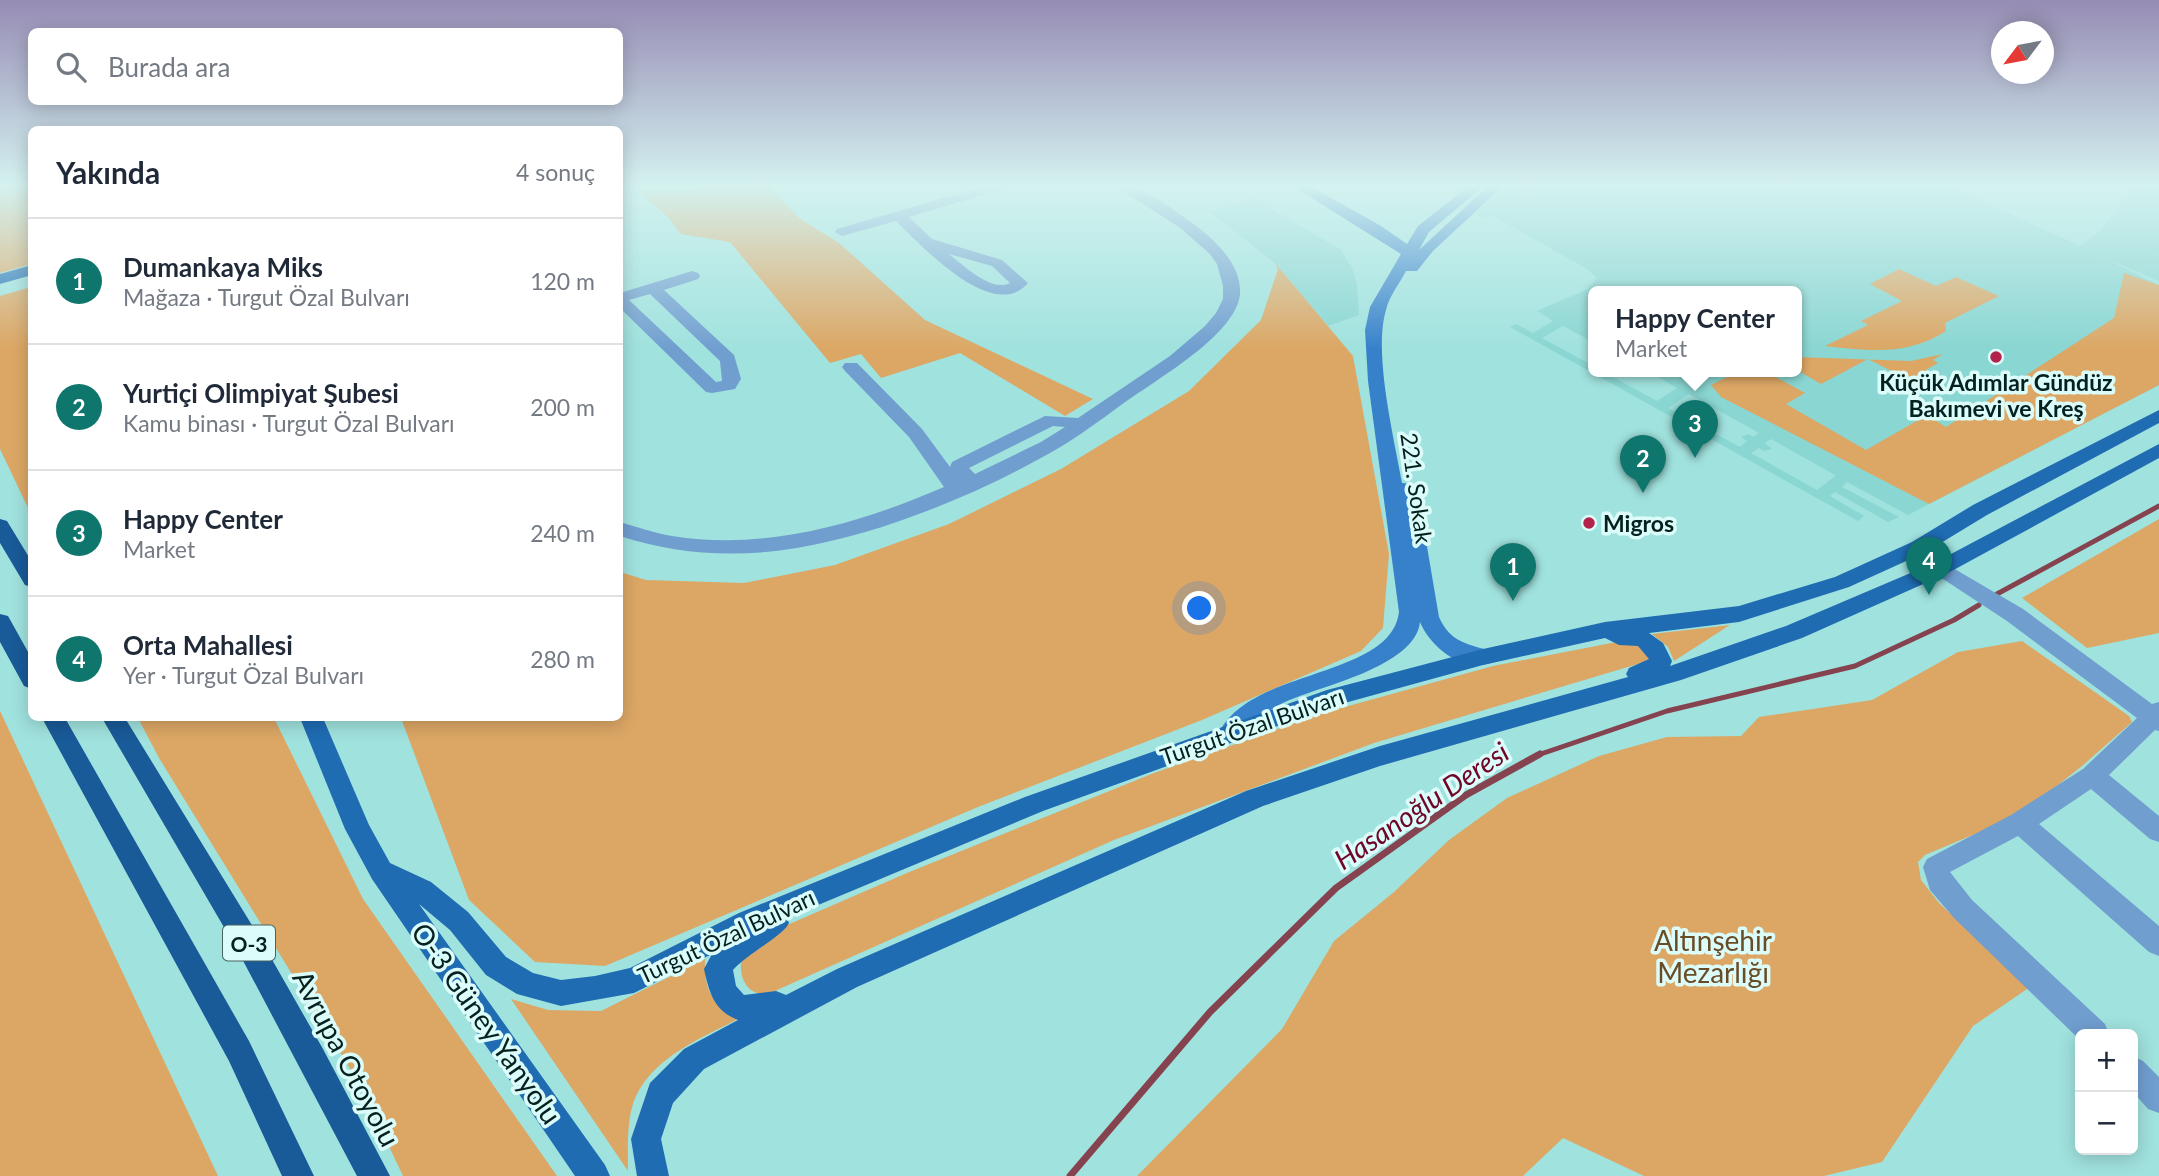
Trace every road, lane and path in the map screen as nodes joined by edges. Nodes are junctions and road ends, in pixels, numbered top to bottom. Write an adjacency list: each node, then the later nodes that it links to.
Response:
1 (926, 240): 6 (street)
2 (1204, 240): 19 (street)
3 (1392, 240): 7 (street)
4 (1416, 240): 7 (street, 221. Sokak)
5 (1437, 240): 26 (street, 221. Sokak)
6 (929, 243): 6 (street)
7 (1409, 252): 33 (street, 221. Sokak)
8 (28, 271): 10 (main road)
9 (692, 276): 13 (street)
10 (0, 279)
11 (28, 280): 12 (main road)
12 (0, 288)
13 (653, 288): 14 (street); 15 (street)
14 (623, 298)
15 (623, 302)
16 (851, 367): 19 (street)
17 (2159, 416): 22 (main road, Turgut Özal Bulvarı)
18 (2159, 450): 23 (main road)
19 (963, 485): 21 (street)
20 (0, 526): 24 (highway)
21 (623, 530)
22 (1919, 547): 23 (main road); 26 (main road, Turgut Özal Bulvarı)
23 (1941, 568): 28 (main road); 29 (street)
24 (28, 573)
25 (0, 622): 27 (highway)
26 (1483, 657): 28 (main road); 33 (main road, Turgut Özal Bulvarı)
27 (28, 673)
28 (1522, 714): 40 (main road)
29 (2157, 717): 34 (street)
30 (55, 721): 42 (highway, O-3)
31 (115, 721): 43 (highway, Avrupa Otoyolu / O-3)
32 (313, 721): 38 (main road, O-3 Güney Yanyolu)
33 (1232, 731): 37 (main road, Turgut Özal Bulvarı)
34 (2092, 776): 35 (street); 36 (street)
35 (2020, 823): 39 (street); 41 (street)
36 (2159, 831)
37 (902, 860): 38 (main road, Turgut Özal Bulvarı); 40 (main road)
38 (381, 871): 44 (main road, O-3 Güney Yanyolu)
39 (2159, 943)
40 (847, 978): 45 (main road)
41 (2090, 1029)
42 (298, 1176)
43 (374, 1176)
44 (594, 1176)
45 (653, 1176)

